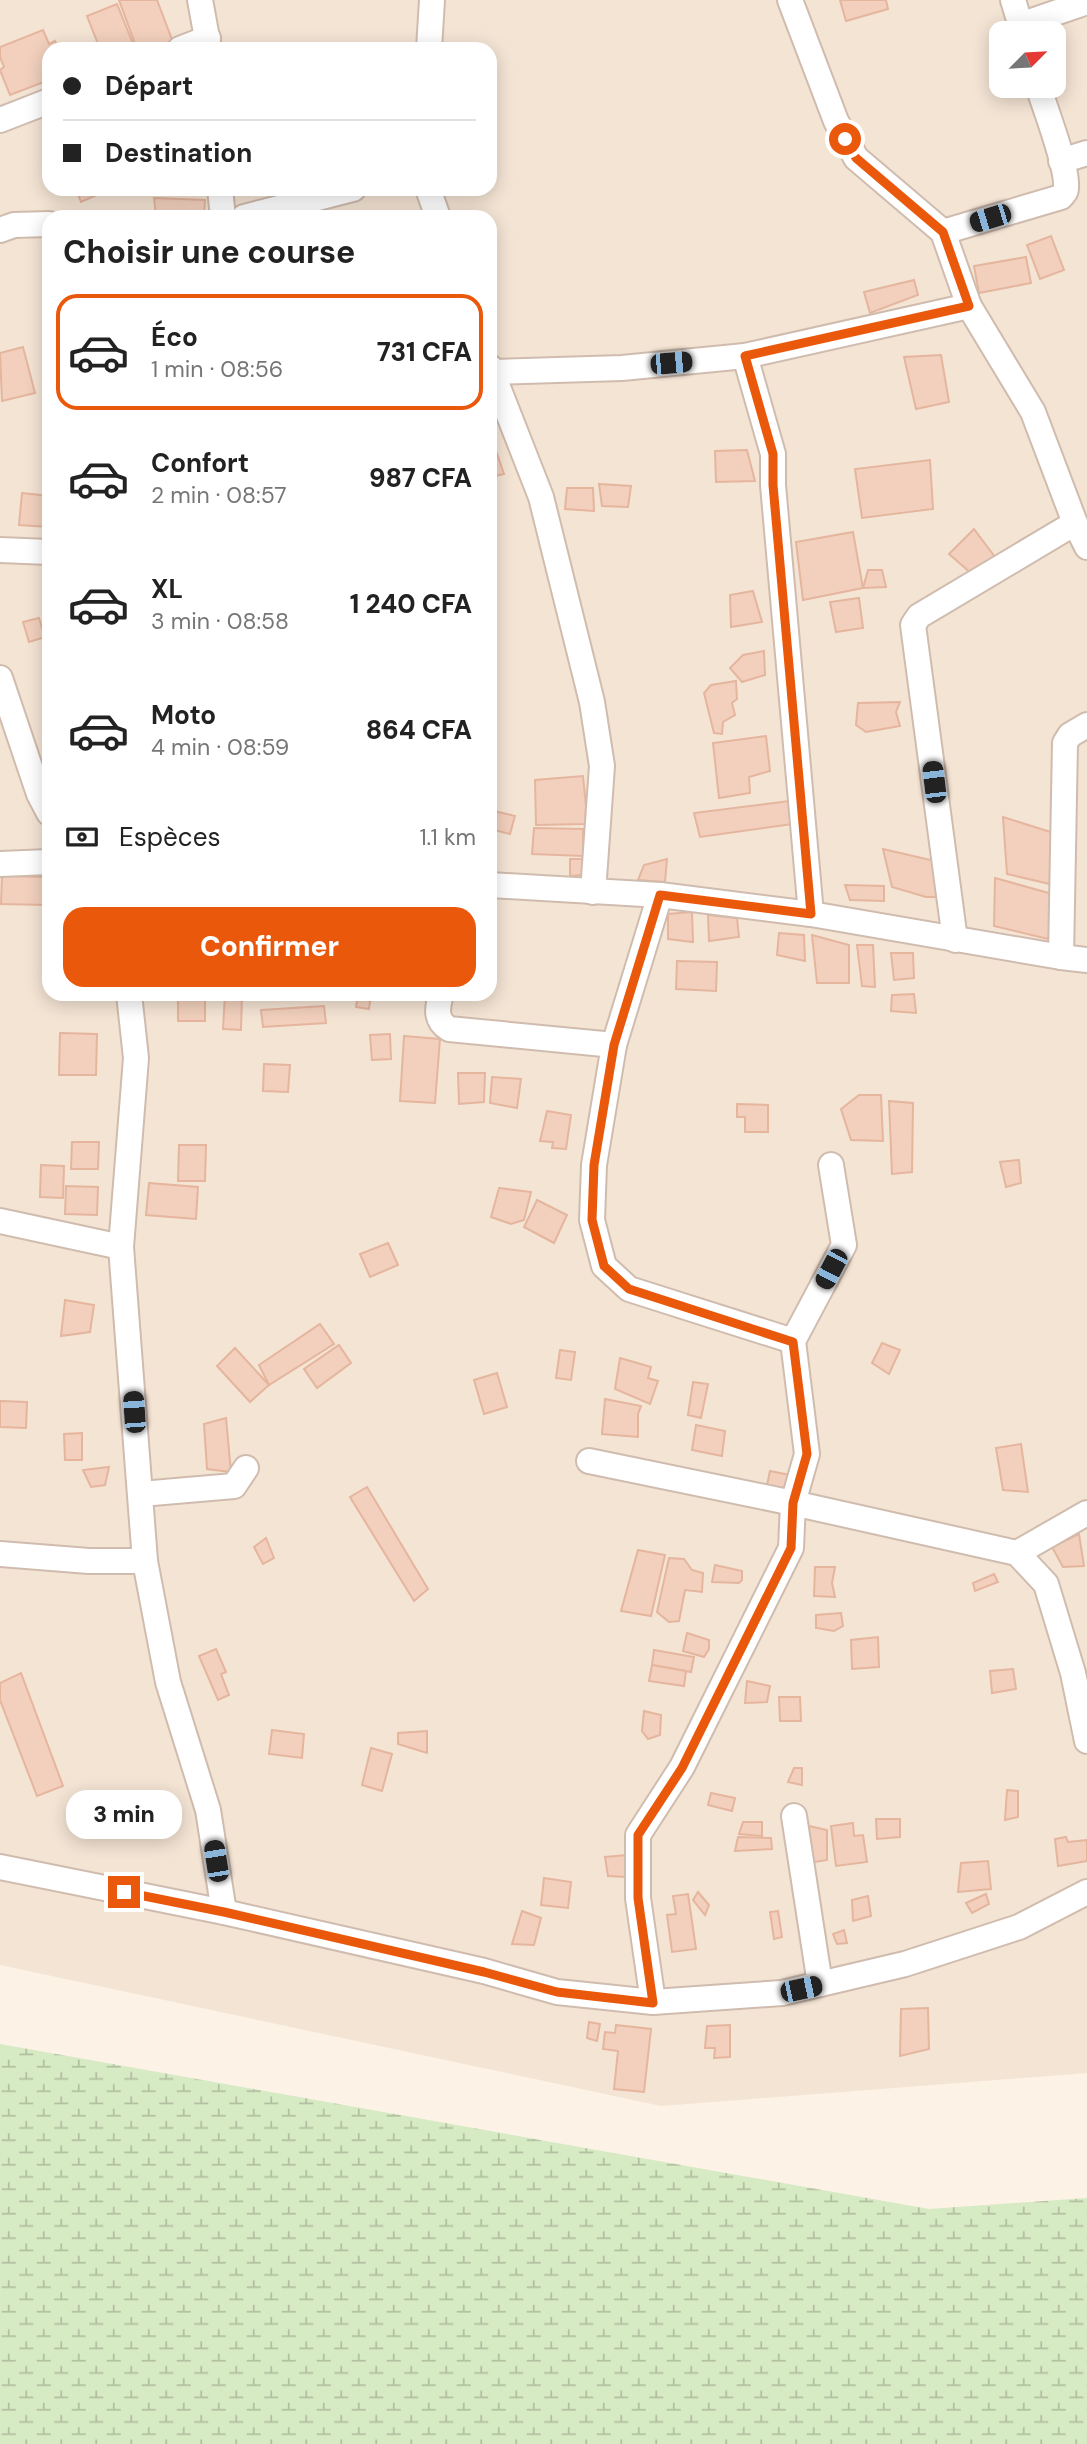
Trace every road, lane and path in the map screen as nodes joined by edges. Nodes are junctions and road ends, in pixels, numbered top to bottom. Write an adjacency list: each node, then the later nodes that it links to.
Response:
1 (201, 0): 8 (street)
2 (432, 0): 9 (street)
3 (790, 0): 19 (street)
4 (1013, 0): 6 (street)
5 (1087, 2): 7 (street)
6 (1019, 21)
7 (1041, 21)
8 (209, 42)
9 (429, 42)
10 (1042, 98): 14 (street)
11 (42, 104): 12 (street)
12 (0, 120)
13 (1087, 153): 14 (street)
14 (1061, 161): 19 (street)
15 (326, 196): 16 (street)
16 (271, 210)
17 (42, 224): 18 (street)
18 (0, 230)
19 (943, 232): 20 (street)
20 (969, 306): 21 (street); 24 (street)
21 (745, 356): 22 (street); 36 (street)
22 (497, 370)
23 (497, 385): 34 (street)
24 (1075, 523): 25 (street); 37 (street)
25 (1087, 547)
26 (0, 550): 27 (street)
27 (42, 552)
28 (0, 678): 30 (street)
29 (1087, 725): 38 (street)
30 (42, 798)
31 (42, 862): 32 (street)
32 (0, 864)
33 (497, 885): 34 (street)
34 (593, 892): 35 (street)
35 (660, 895): 36 (street); 42 (street)
36 (811, 914): 37 (street)
37 (955, 940): 38 (street)
38 (1060, 957): 39 (street)
39 (1087, 960)
40 (130, 1001): 45 (street)
41 (440, 1001): 42 (street)
42 (614, 1045): 46 (street)
43 (831, 1165): 46 (street)
44 (0, 1221): 45 (street)
45 (121, 1247): 49 (street)
46 (793, 1342): 50 (street)
47 (589, 1461): 50 (street)
48 (246, 1468): 49 (street)
49 (141, 1494): 54 (street)
50 (793, 1503): 52 (street); 61 (street)
51 (1087, 1513): 52 (street)
52 (1017, 1553): 55 (street)
53 (0, 1554): 54 (street)
54 (145, 1561): 59 (street)
55 (1087, 1741)
56 (794, 1816): 60 (street)
57 (0, 1867): 59 (street)
58 (1087, 1892): 60 (street)
59 (224, 1912): 61 (street)
60 (820, 1984): 61 (street)
61 (653, 2003)

